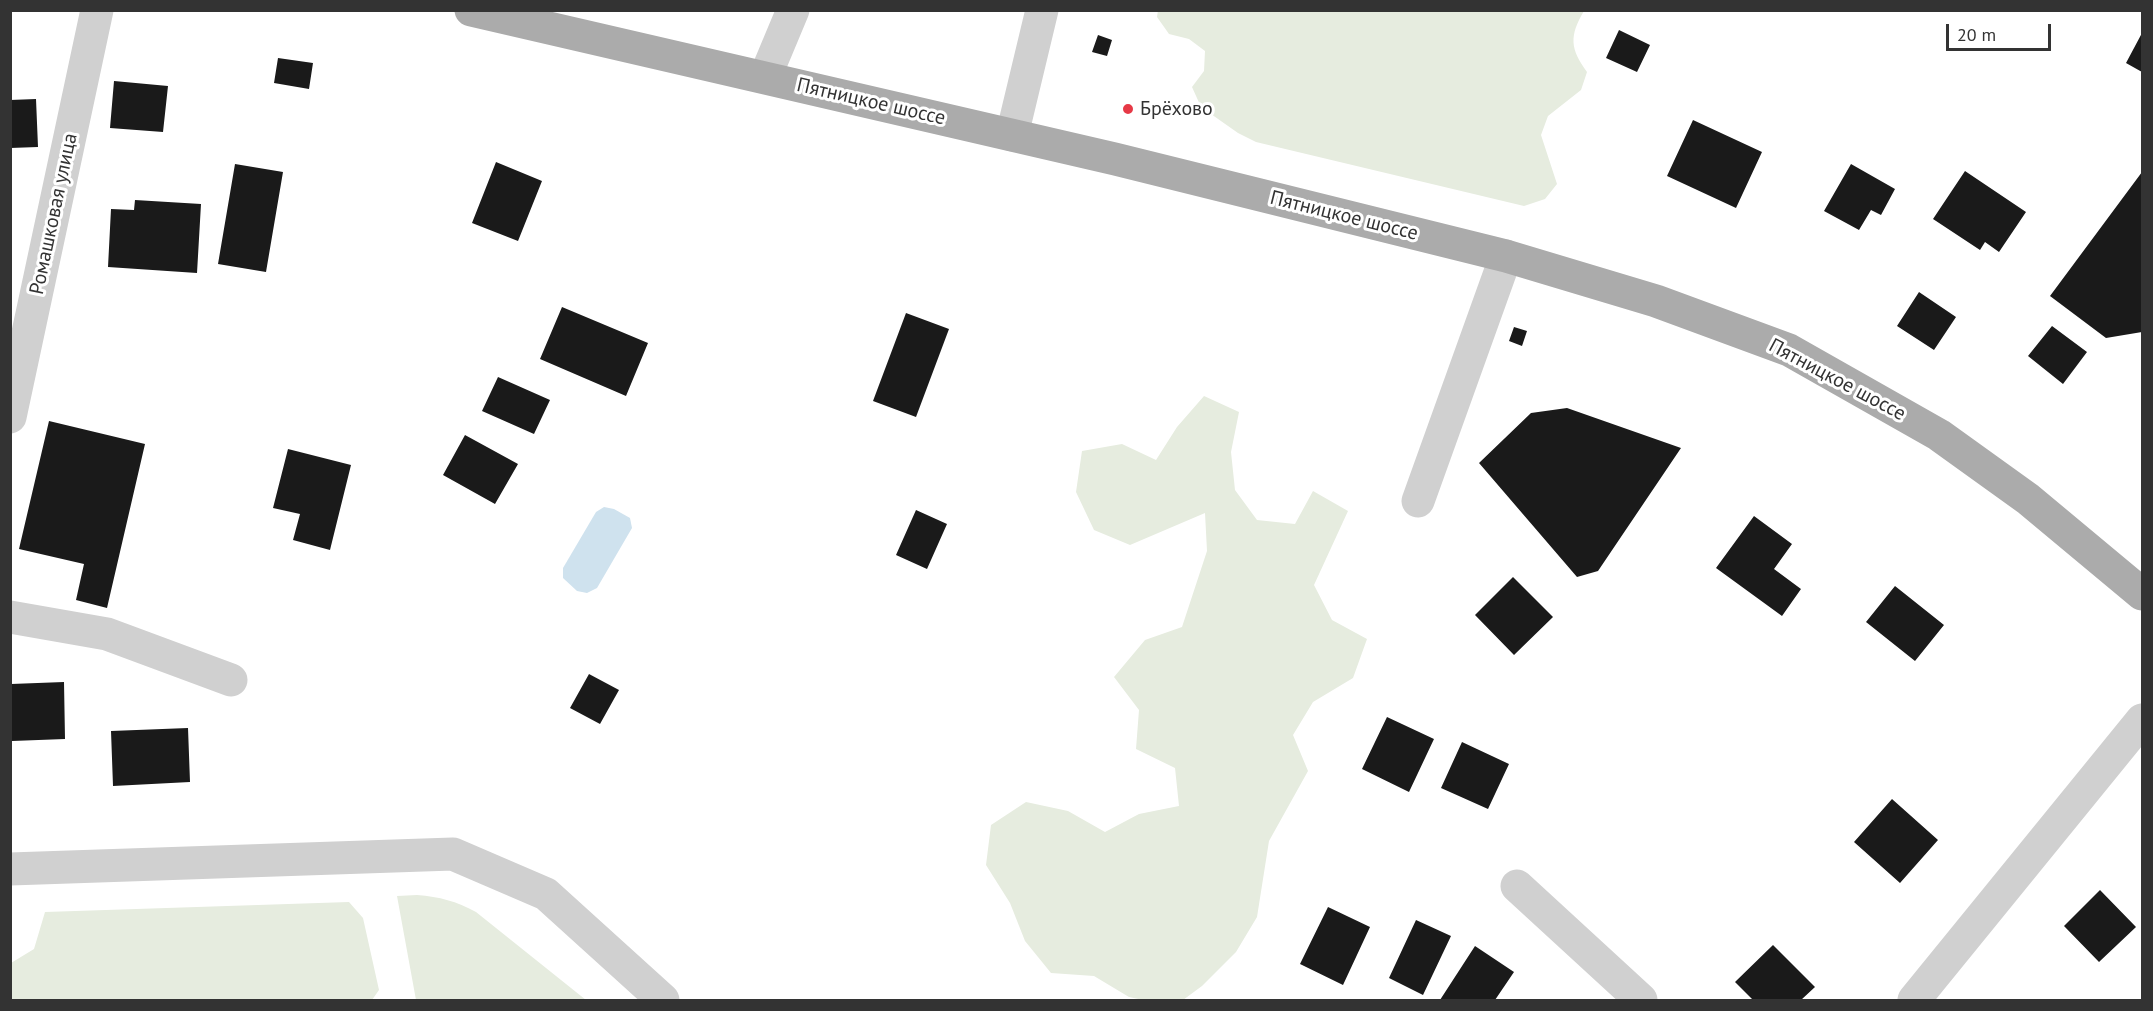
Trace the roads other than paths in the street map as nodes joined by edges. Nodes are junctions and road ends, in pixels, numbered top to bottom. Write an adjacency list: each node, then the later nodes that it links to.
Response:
1 (97, 10): 8 (street, Ромашковая улица)
2 (471, 10): 5 (main road, Пятницкое шоссе)
3 (793, 10): 5 (street)
4 (1042, 10): 6 (street)
5 (765, 77): 6 (main road, Пятницкое шоссе)
6 (1012, 135): 7 (main road, Пятницкое шоссе)
7 (1506, 256): 9 (street); 10 (main road, Пятницкое шоссе)
8 (10, 417)
9 (1418, 501)
10 (2142, 594)
11 (10, 617): 12 (street)
12 (231, 680)
13 (2142, 720): 18 (street)
14 (10, 869): 16 (street)
15 (1517, 886): 17 (street)
16 (663, 1000)
17 (1641, 1000)
18 (1914, 1000)

